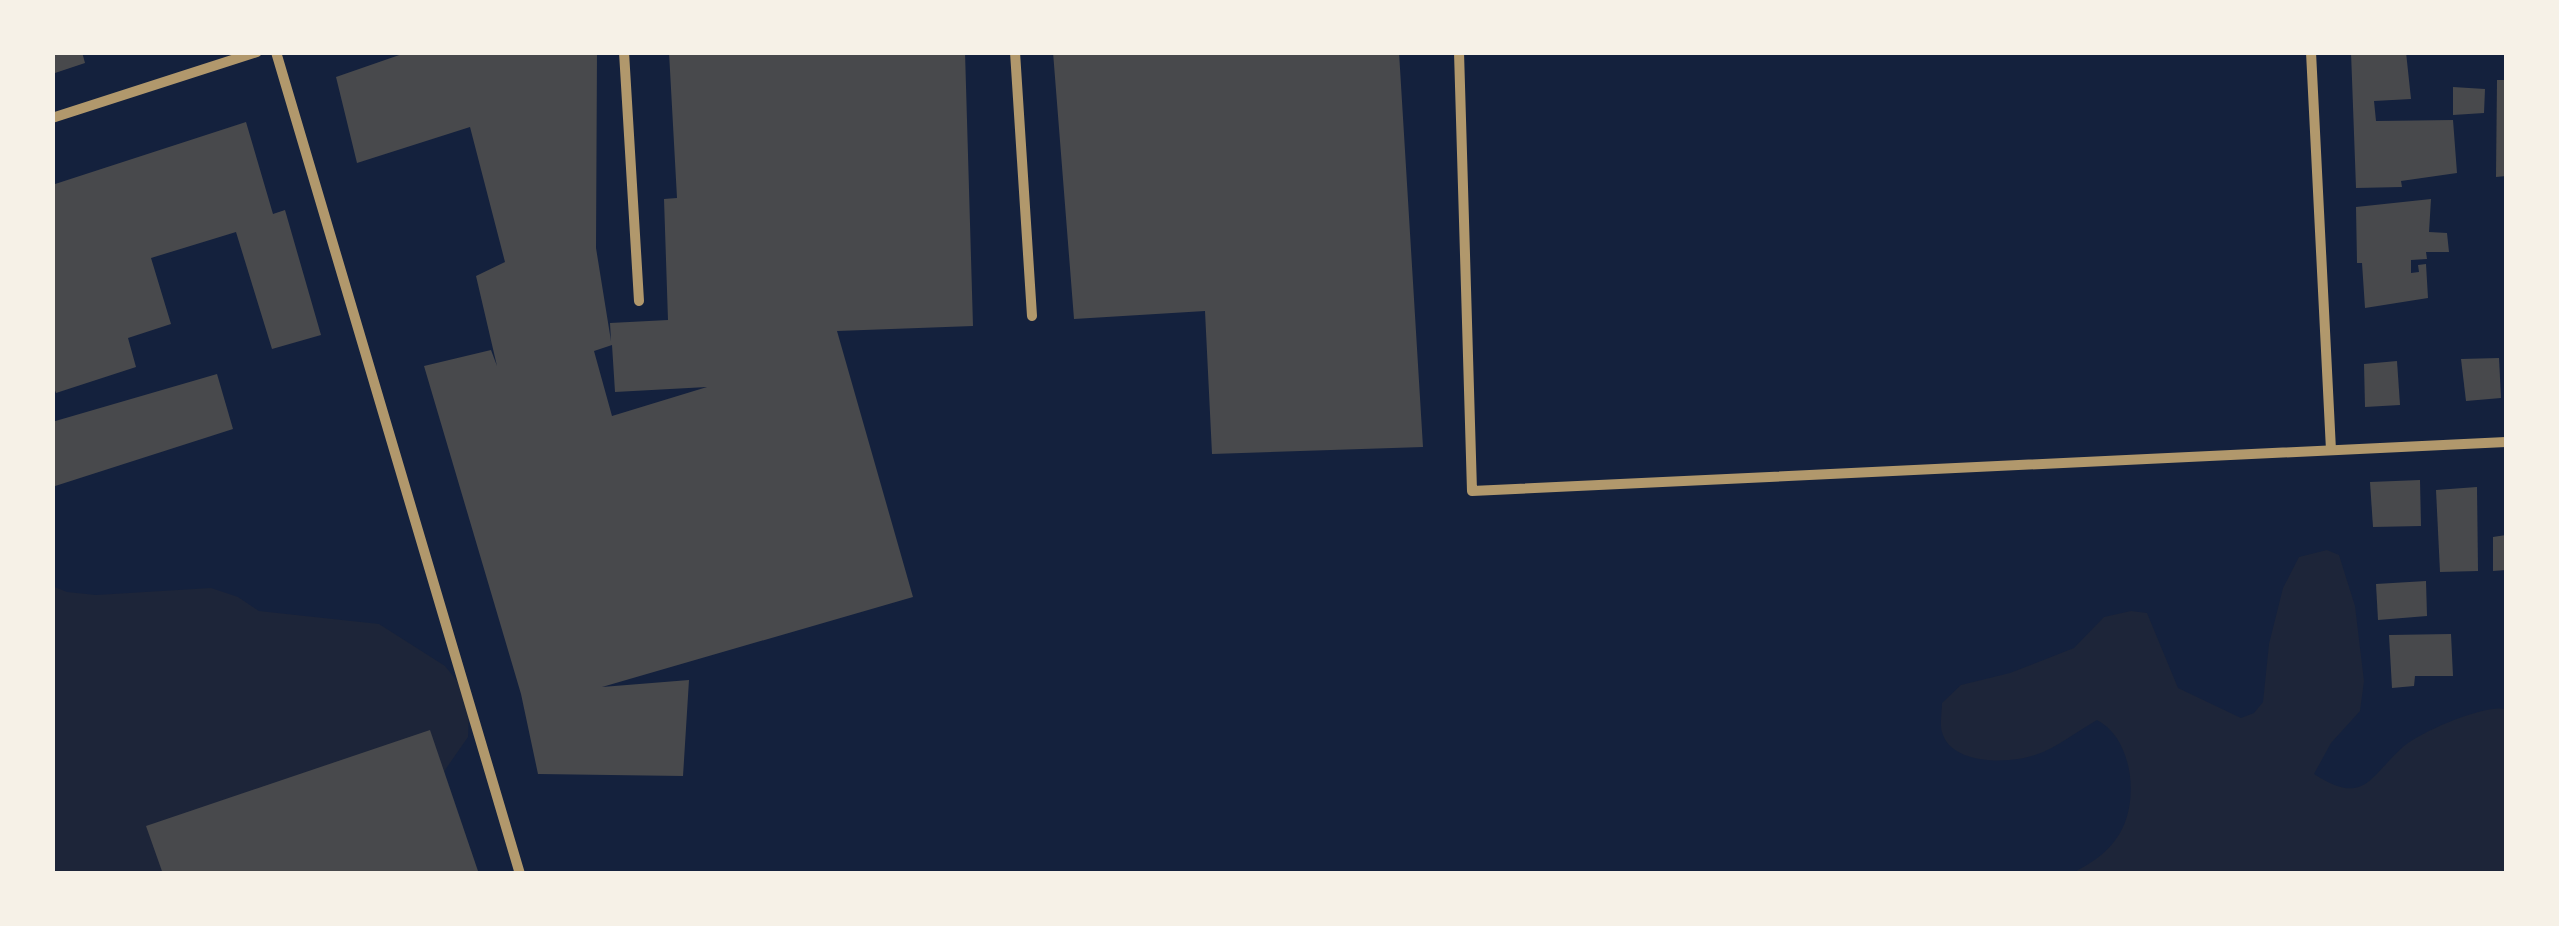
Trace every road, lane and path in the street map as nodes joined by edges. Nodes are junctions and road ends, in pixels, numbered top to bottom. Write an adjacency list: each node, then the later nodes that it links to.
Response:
1 (257, 52): 7 (street)
2 (276, 52): 12 (street)
3 (624, 52): 8 (street)
4 (1015, 52): 9 (street)
5 (1459, 52): 11 (street)
6 (2311, 52): 11 (street)
7 (52, 118)
8 (639, 301)
9 (1032, 316)
10 (2506, 442): 11 (street)
11 (2331, 450)
12 (520, 874)

